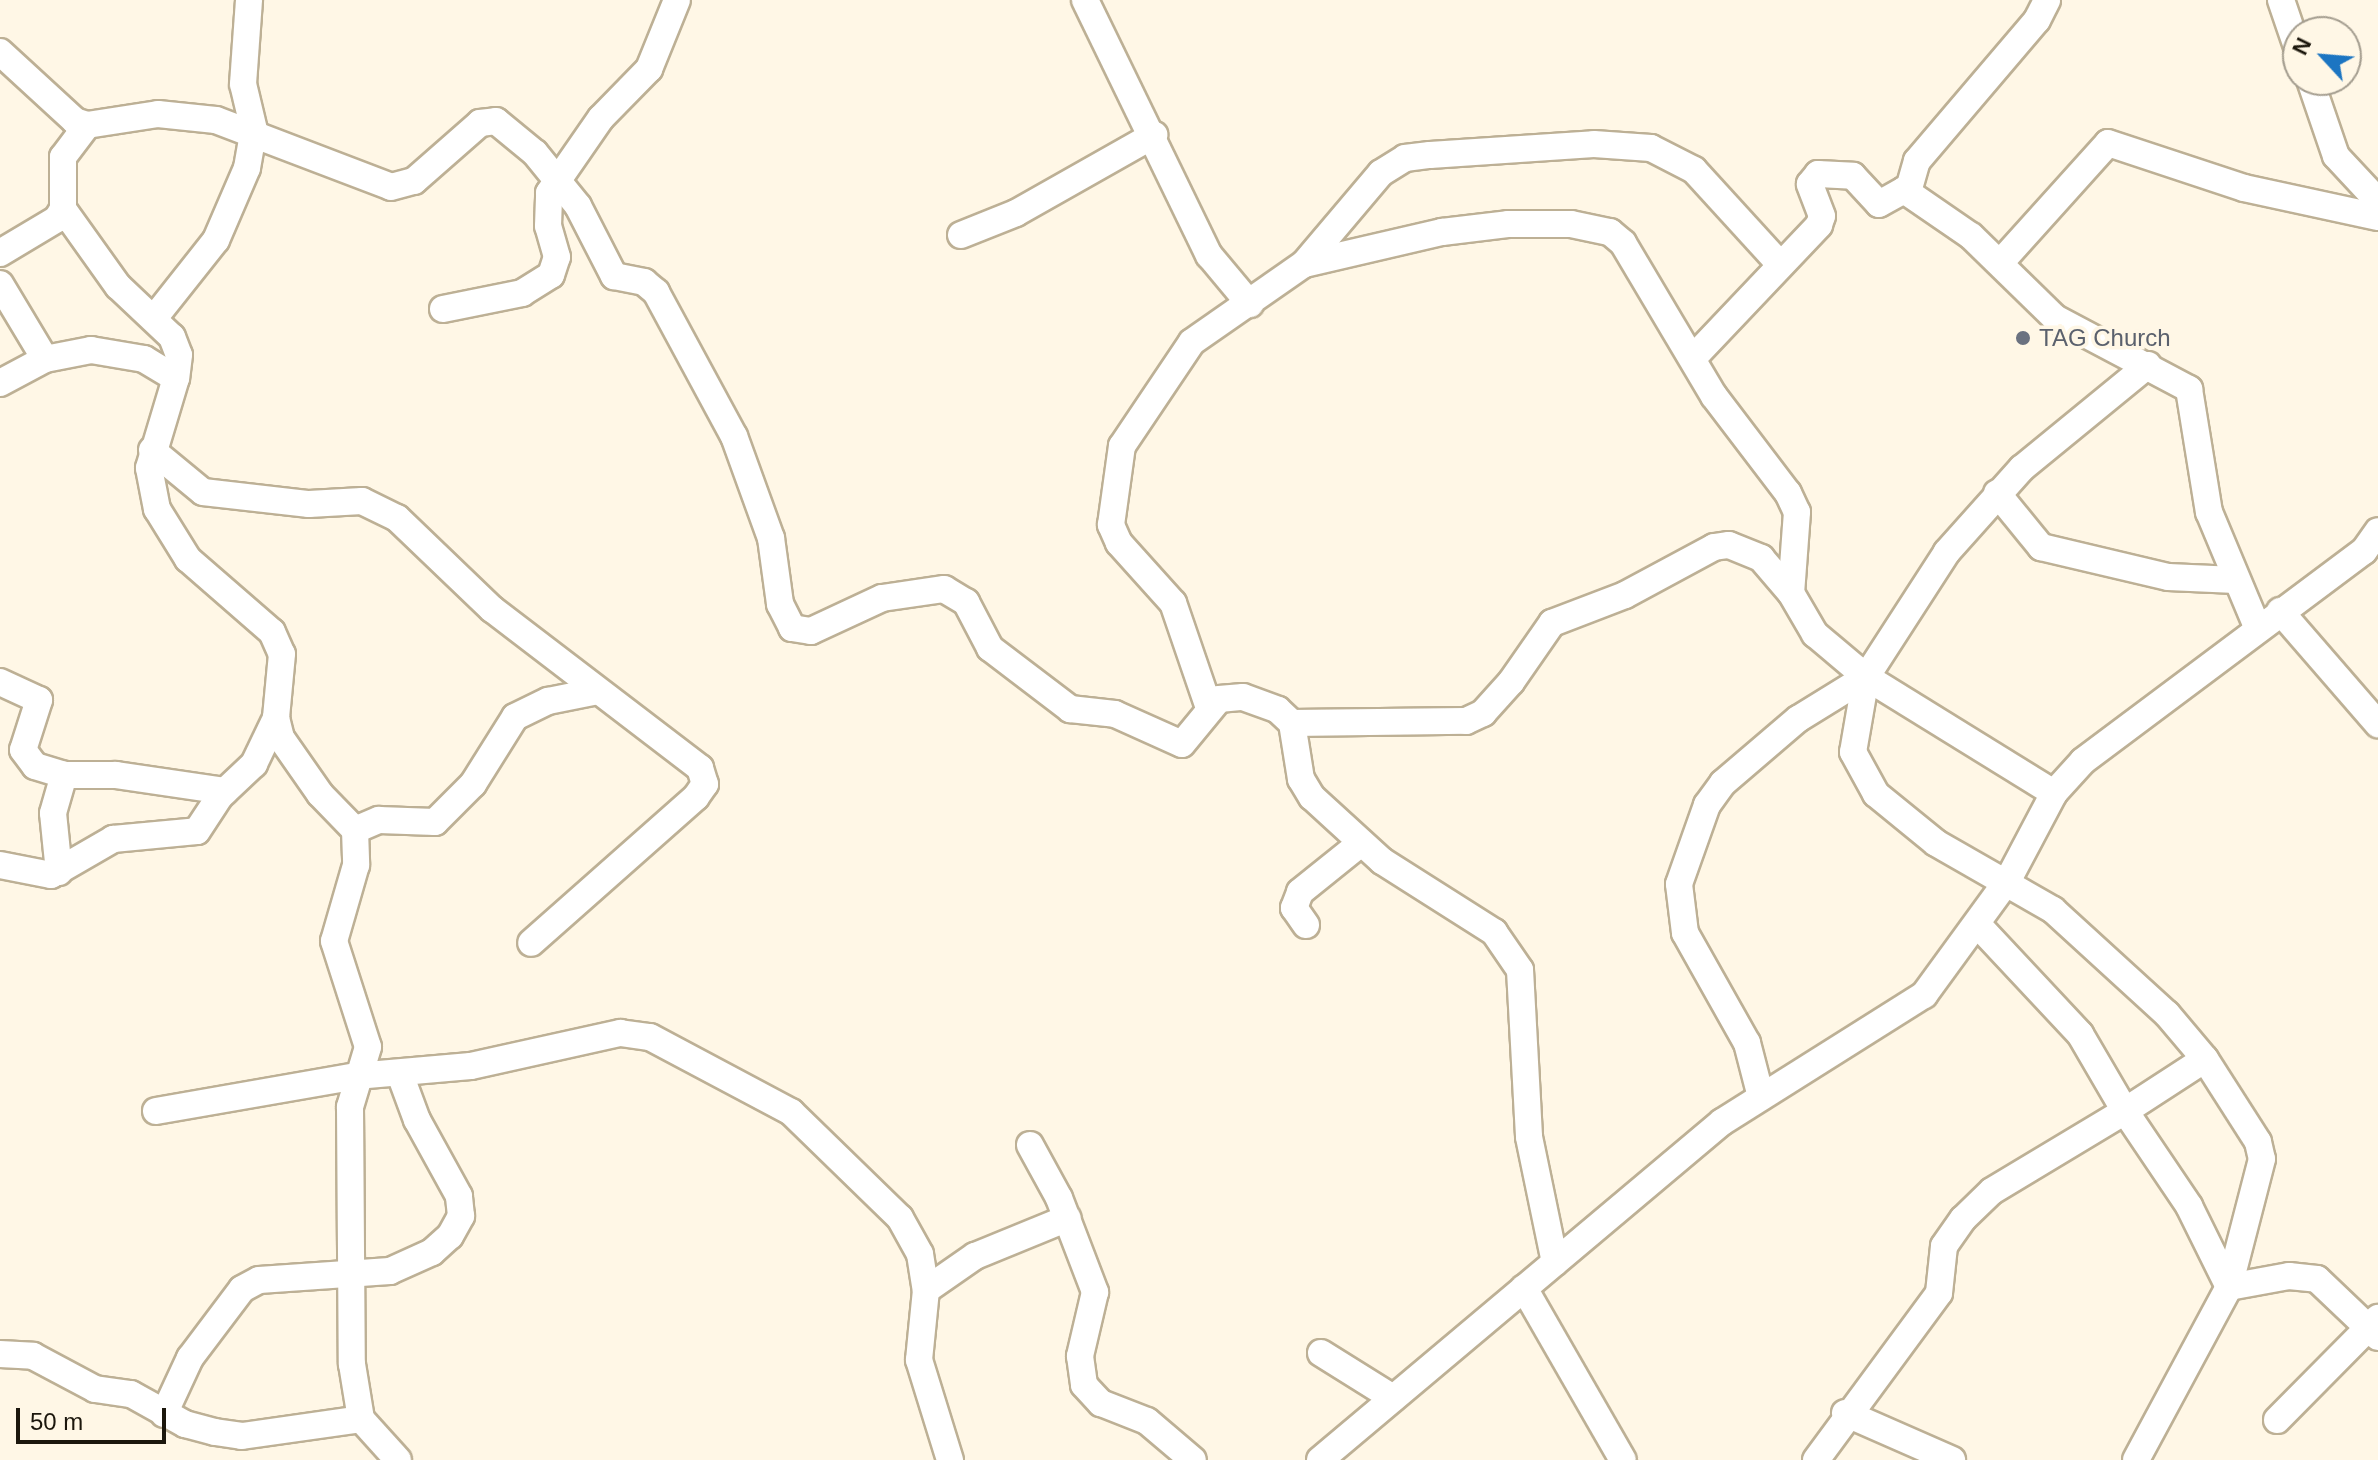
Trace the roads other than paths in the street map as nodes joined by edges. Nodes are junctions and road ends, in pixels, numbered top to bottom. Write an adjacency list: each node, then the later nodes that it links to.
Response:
1 (249, 0): 8 (street)
2 (677, 0): 10 (street)
3 (1085, 0): 9 (street)
4 (2047, 0): 11 (street)
5 (0, 52): 7 (street)
6 (2315, 96): 12 (street)
7 (87, 125): 8 (street); 13 (street)
8 (254, 130): 10 (street); 23 (street)
9 (1154, 135): 15 (street); 21 (street)
10 (557, 179): 22 (street); 39 (street)
11 (1908, 192): 17 (street); 18 (street)
12 (2378, 201)
13 (63, 209): 16 (street); 23 (street)
14 (2378, 217): 18 (street)
15 (961, 235)
16 (0, 253)
17 (1779, 263): 19 (street); 24 (street)
18 (2000, 263): 26 (street)
19 (1304, 264): 21 (street); 24 (street)
20 (0, 284): 25 (street)
21 (1250, 304): 39 (street)
22 (443, 309)
23 (155, 317): 27 (street)
24 (1693, 358): 33 (street)
25 (45, 359): 27 (street); 28 (street)
26 (2148, 365): 30 (street); 32 (street)
27 (176, 378): 29 (street)
28 (0, 383)
29 (152, 450): 38 (street); 40 (street)
30 (1997, 493): 32 (street); 36 (street)
31 (2373, 544): 34 (street)
32 (2236, 580): 35 (street)
33 (1791, 593): 36 (street); 41 (street)
34 (2280, 611): 35 (street); 42 (street)
35 (2257, 627): 45 (street)
36 (1866, 677): 45 (street); 50 (street); 57 (street)
37 (0, 682): 43 (street)
38 (598, 691): 46 (street); 53 (street)
39 (1208, 705): 41 (street)
40 (276, 718): 44 (street); 46 (street)
41 (1292, 723): 47 (street)
42 (2378, 724)
43 (64, 775): 44 (street); 49 (street)
44 (225, 791): 49 (street)
45 (2054, 793): 50 (street)
46 (355, 830): 56 (street)
47 (1361, 843): 52 (street); 62 (street)
48 (0, 865): 49 (street)
49 (59, 872)
50 (2008, 880): 51 (street); 54 (street)
51 (1977, 924): 57 (street); 59 (street)
52 (1306, 925)
53 (531, 943)
54 (2205, 1059): 59 (street); 64 (street)
55 (400, 1074): 56 (street); 63 (street); 66 (street)
56 (356, 1076): 58 (street); 63 (street)
57 (1761, 1097): 62 (street)
58 (156, 1111)
59 (2125, 1111): 64 (street); 71 (street)
60 (1030, 1145): 61 (street)
61 (1068, 1218): 66 (street); 79 (street)
62 (1555, 1262): 65 (street)
63 (355, 1274): 72 (street); 73 (street)
64 (2229, 1287): 67 (street); 83 (street)
65 (1524, 1288): 70 (street); 77 (street)
66 (926, 1290): 78 (street)
67 (2375, 1327): 74 (street)
68 (1321, 1353): 70 (street)
69 (0, 1354): 72 (street)
70 (1393, 1398): 80 (street)
71 (1845, 1413): 81 (street); 82 (street)
72 (164, 1414): 75 (street)
73 (361, 1419): 75 (street); 76 (street)
74 (2277, 1420)
75 (243, 1448)
76 (392, 1458)
77 (1617, 1458)
78 (950, 1460)
79 (1193, 1460)
80 (1320, 1460)
81 (1816, 1460)
82 (1952, 1460)
83 (2136, 1460)

